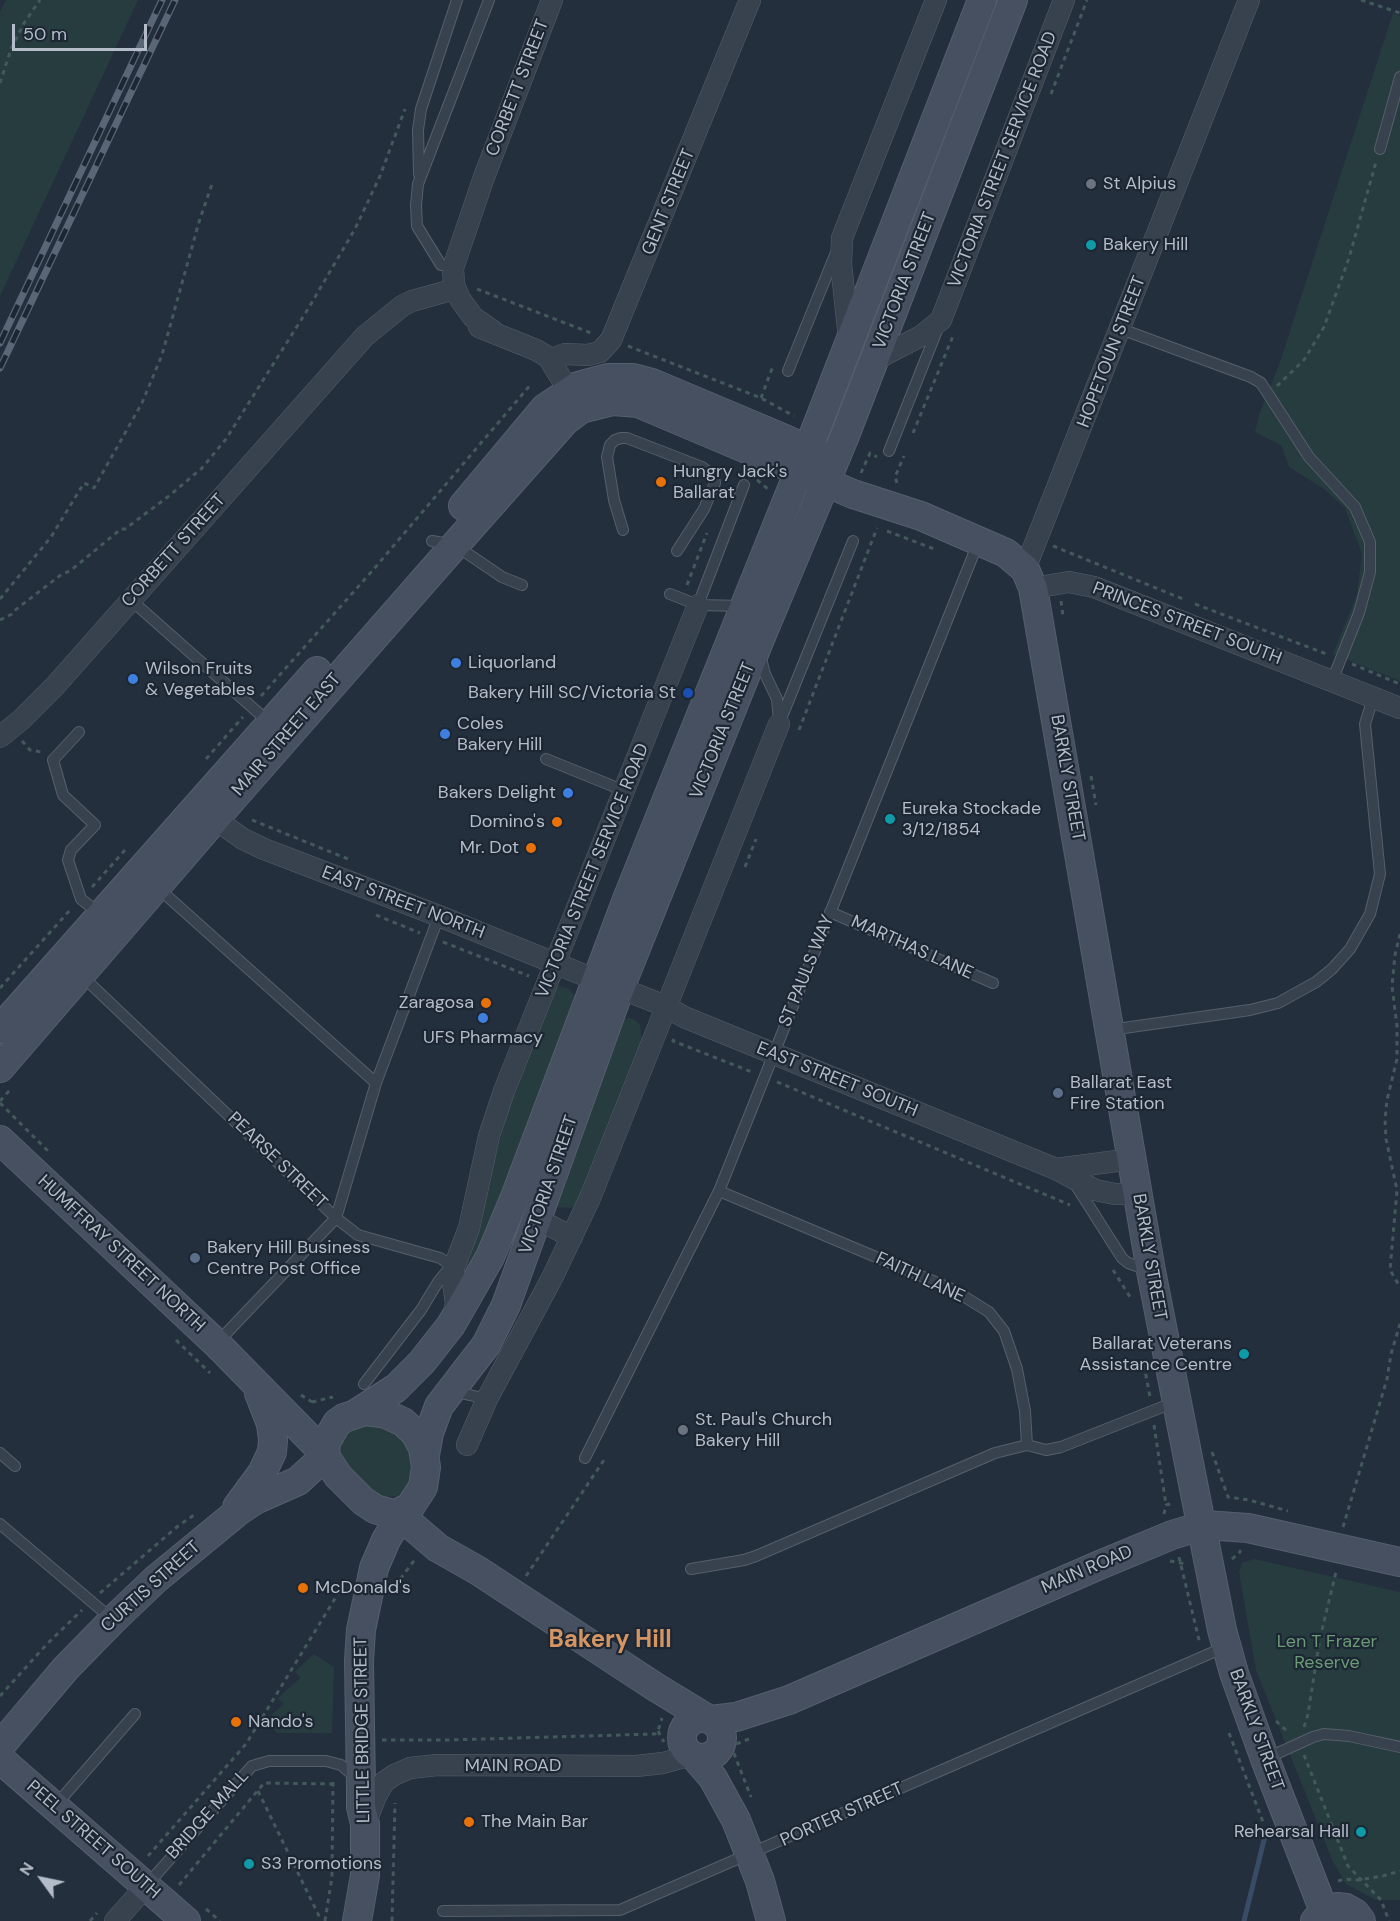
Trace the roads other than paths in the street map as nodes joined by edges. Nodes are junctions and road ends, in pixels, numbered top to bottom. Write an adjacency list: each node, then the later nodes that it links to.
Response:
1 (457, 0): 12 (lane)
2 (489, 0): 12 (lane)
3 (552, 0): 14 (street, CORBETT STREET)
4 (750, 0): 18 (street, GENT STREET)
5 (936, 0): 13 (street)
6 (982, 0): 17 (street, VICTORIA STREET)
7 (1013, 0): 19 (street, VICTORIA STREET)
8 (1064, 0): 15 (street, VICTORIA STREET SERVICE ROAD)
9 (1249, 0): 16 (street, HOPETOUN STREET)
10 (1400, 77): 11 (lane)
11 (1380, 148)
12 (420, 178): 14 (lane)
13 (842, 238): 17 (street); 20 (lane)
14 (449, 283): 18 (street); 34 (street, CORBETT STREET)
15 (942, 320): 19 (street); 22 (lane, VICTORIA STREET SERVICE ROAD)
16 (1121, 329): 31 (street, HOPETOUN STREET); 38 (lane)
17 (849, 342): 23 (street, VICTORIA STREET)
18 (551, 359): 21 (street)
19 (873, 363): 24 (street, VICTORIA STREET)
20 (788, 371)
21 (575, 400): 23 (street); 29 (street, MAIR STREET EAST)
22 (889, 451)
23 (803, 460): 24 (street); 36 (street, VICTORIA STREET)
24 (830, 472): 27 (street); 37 (street, VICTORIA STREET)
25 (744, 485): 35 (lane, VICTORIA STREET SERVICE ROAD)
26 (623, 530): 30 (lane)
27 (979, 540): 31 (street); 49 (lane, ST PAULS WAY)
28 (853, 541): 42 (lane)
29 (443, 543): 32 (lane); 41 (street, MAIR STREET EAST); 47 (street, MAIR STREET EAST)
30 (677, 551)
31 (1029, 578): 38 (street, PRINCES STREET SOUTH); 58 (street, BARKLY STREET)
32 (522, 585)
33 (670, 594): 35 (lane)
34 (131, 600): 41 (lane); 44 (street, CORBETT STREET)
35 (698, 605): 36 (lane); 46 (street, VICTORIA STREET SERVICE ROAD)
36 (743, 606): 55 (street, VICTORIA STREET)
37 (758, 644): 42 (lane); 55 (street, VICTORIA STREET)
38 (1332, 681): 39 (street, PRINCES STREET SOUTH)
39 (1373, 698): 40 (street, PRINCES STREET SOUTH); 58 (lane)
40 (1400, 708)
41 (261, 716): 50 (street, MAIR STREET EAST)
42 (779, 723): 56 (street)
43 (79, 732): 50 (lane)
44 (9, 737)
45 (546, 759): 46 (lane)
46 (625, 791): 52 (street, VICTORIA STREET SERVICE ROAD)
47 (215, 819): 48 (street, MAIR STREET EAST); 51 (street, EAST STREET NORTH)
48 (157, 887): 53 (street, MAIR STREET EAST); 61 (lane)
49 (830, 912): 54 (lane, MARTHAS LANE); 59 (lane, ST PAULS WAY)
50 (100, 914): 57 (street, MAIR STREET EAST)
51 (439, 916): 52 (street, EAST STREET NORTH); 61 (lane)
52 (555, 964): 55 (street, EAST STREET NORTH); 70 (street, VICTORIA STREET SERVICE ROAD)
53 (81, 975): 60 (street, MAIR STREET EAST); 67 (lane, PEARSE STREET)
54 (993, 983)
55 (606, 989): 56 (street, EAST STREET SOUTH); 68 (street, VICTORIA STREET); 72 (street, VICTORIA STREET)
56 (666, 1006): 59 (street, EAST STREET SOUTH); 69 (street)
57 (0, 1029)
58 (1110, 1030): 63 (street, BARKLY STREET)
59 (774, 1053): 64 (street, EAST STREET SOUTH); 65 (lane, ST PAULS WAY)
60 (0, 1068)
61 (376, 1083): 67 (lane)
62 (0, 1140): 73 (street, HUMFFRAY STREET NORTH)
63 (1132, 1159): 64 (street, EAST STREET SOUTH); 66 (street, BARKLY STREET)
64 (1063, 1173): 66 (street, EAST STREET SOUTH); 71 (lane)
65 (719, 1191): 81 (lane, FAITH LANE); 85 (lane, ST PAULS WAY)
66 (1138, 1194): 71 (street, BARKLY STREET)
67 (336, 1218): 70 (lane, PEARSE STREET); 73 (lane)
68 (537, 1219): 69 (street); 76 (street, VICTORIA STREET)
69 (572, 1237): 77 (street)
70 (454, 1264): 72 (street); 75 (lane, VICTORIA STREET SERVICE ROAD)
71 (1151, 1271): 78 (street, BARKLY STREET)
72 (451, 1325): 79 (street, VICTORIA STREET)
73 (217, 1344): 74 (street, HUMFFRAY STREET NORTH)
74 (242, 1369): 79 (street, HUMFFRAY STREET NORTH); 83 (street, HUMFFRAY STREET NORTH); 90 (street)
75 (364, 1384)
76 (450, 1390): 77 (lane); 84 (street, VICTORIA STREET)
77 (487, 1399): 80 (street)
78 (1164, 1406): 81 (lane); 91 (street, BARKLY STREET)
79 (355, 1413): 83 (street); 84 (street)
80 (467, 1445)
81 (1027, 1445): 95 (lane)
82 (0, 1453): 86 (lane)
83 (325, 1455): 88 (street); 90 (street, CURTIS STREET)
84 (425, 1455): 87 (street)
85 (585, 1458)
86 (15, 1466)
87 (423, 1487): 88 (street); 92 (street)
88 (401, 1513): 92 (street); 93 (street, LITTLE BRIDGE STREET)
89 (0, 1524): 96 (lane)
90 (223, 1524): 96 (street, CURTIS STREET)
91 (1201, 1526): 94 (street, MAIN ROAD); 97 (street, BARKLY STREET); 99 (street, MAIN ROAD)
92 (452, 1556): 93 (street); 99 (street)
93 (378, 1558): 104 (street, LITTLE BRIDGE STREET)
94 (1400, 1562)
95 (691, 1569)
96 (112, 1620): 100 (street, CURTIS STREET)
97 (1226, 1647): 103 (street, BARKLY STREET); 107 (lane, PORTER STREET)
98 (135, 1714): 105 (lane)
99 (704, 1740): 106 (street, MAIN ROAD); 107 (street)
100 (0, 1746)
101 (1400, 1747): 103 (lane)
102 (0, 1759): 105 (street, PEEL STREET SOUTH)
103 (1265, 1759): 109 (street, BARKLY STREET)
104 (361, 1788): 106 (street, LITTLE BRIDGE STREET); 108 (lane, BRIDGE MALL)
105 (55, 1806): 108 (street, PEEL STREET SOUTH)
106 (365, 1824): 112 (street, LITTLE BRIDGE STREET)
107 (750, 1855): 113 (lane, PORTER STREET); 114 (street)
108 (146, 1886): 110 (street, BRIDGE MALL); 111 (street, PEEL STREET SOUTH)
109 (1320, 1916): 115 (street)
110 (115, 1921)
111 (186, 1921)
112 (357, 1921)
113 (453, 1921)
114 (771, 1921)
115 (1362, 1921)

